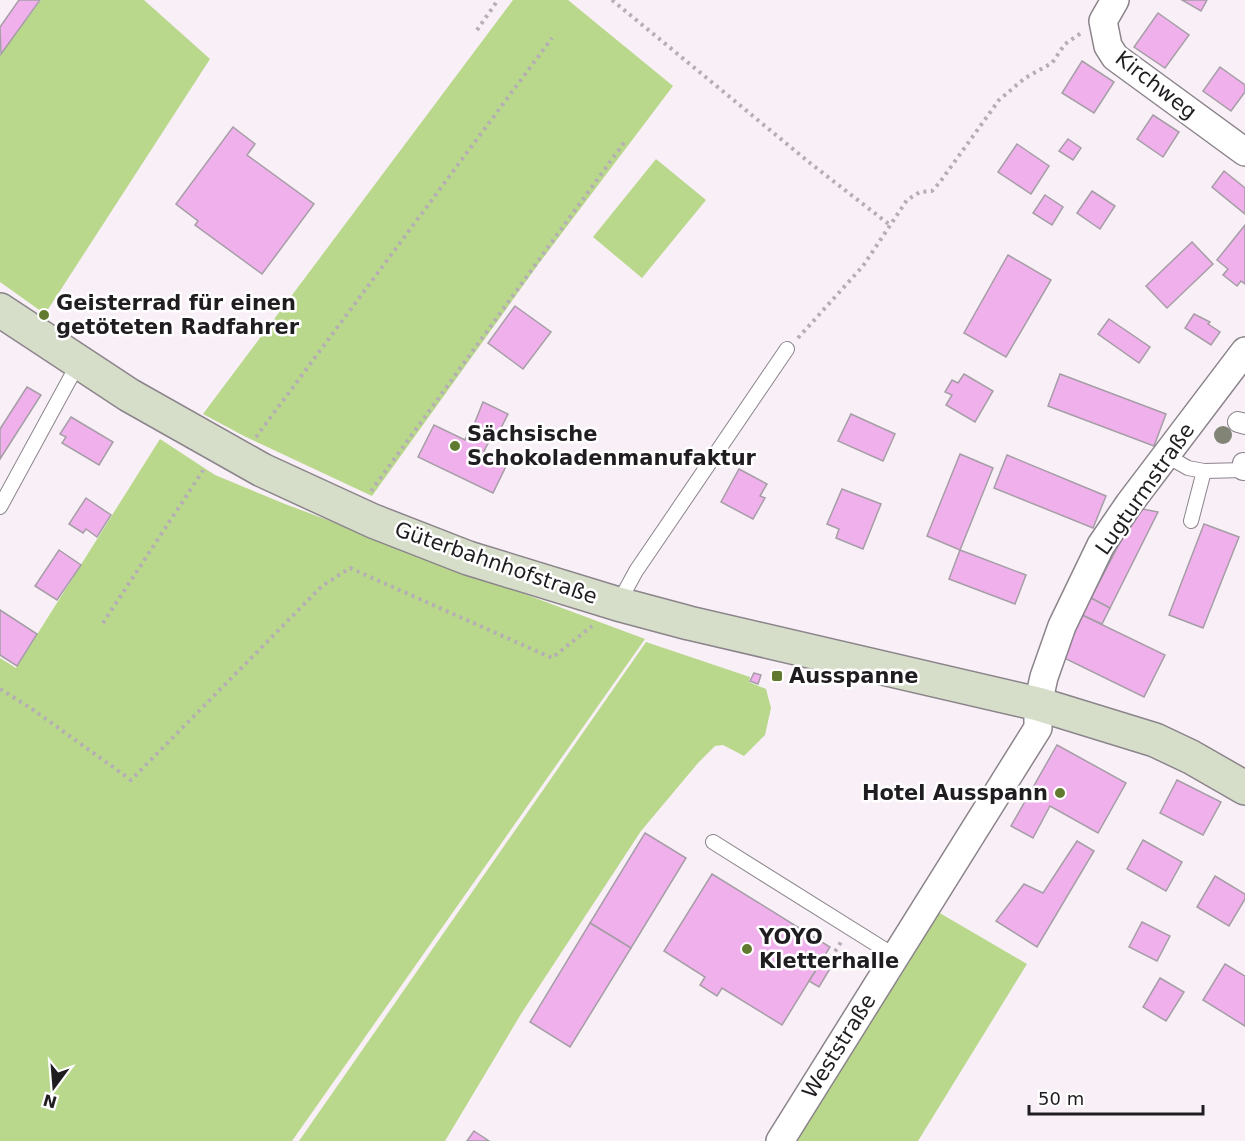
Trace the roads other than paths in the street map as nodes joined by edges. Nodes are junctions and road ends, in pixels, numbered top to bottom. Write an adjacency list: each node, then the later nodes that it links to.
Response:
1 (1109, 10): 2 (street, Kirchweg)
2 (1245, 152)
3 (0, 310): 5 (main road, Güterbahnhofstraße)
4 (787, 349): 12 (lane)
5 (79, 362): 10 (lane); 12 (main road, Güterbahnhofstraße)
6 (1240, 368): 7 (street, Lugturmstraße)
7 (1167, 456): 9 (lane); 13 (street, Lugturmstraße)
8 (1244, 461): 9 (lane)
9 (1204, 471): 11 (lane)
10 (0, 507)
11 (1191, 520)
12 (618, 604): 13 (main road, Güterbahnhofstraße)
13 (1038, 704): 14 (main road, Güterbahnhofstraße); 16 (street, Weststraße)
14 (1245, 788)
15 (713, 842): 16 (lane)
16 (895, 956): 17 (street, Weststraße)
17 (780, 1141)

